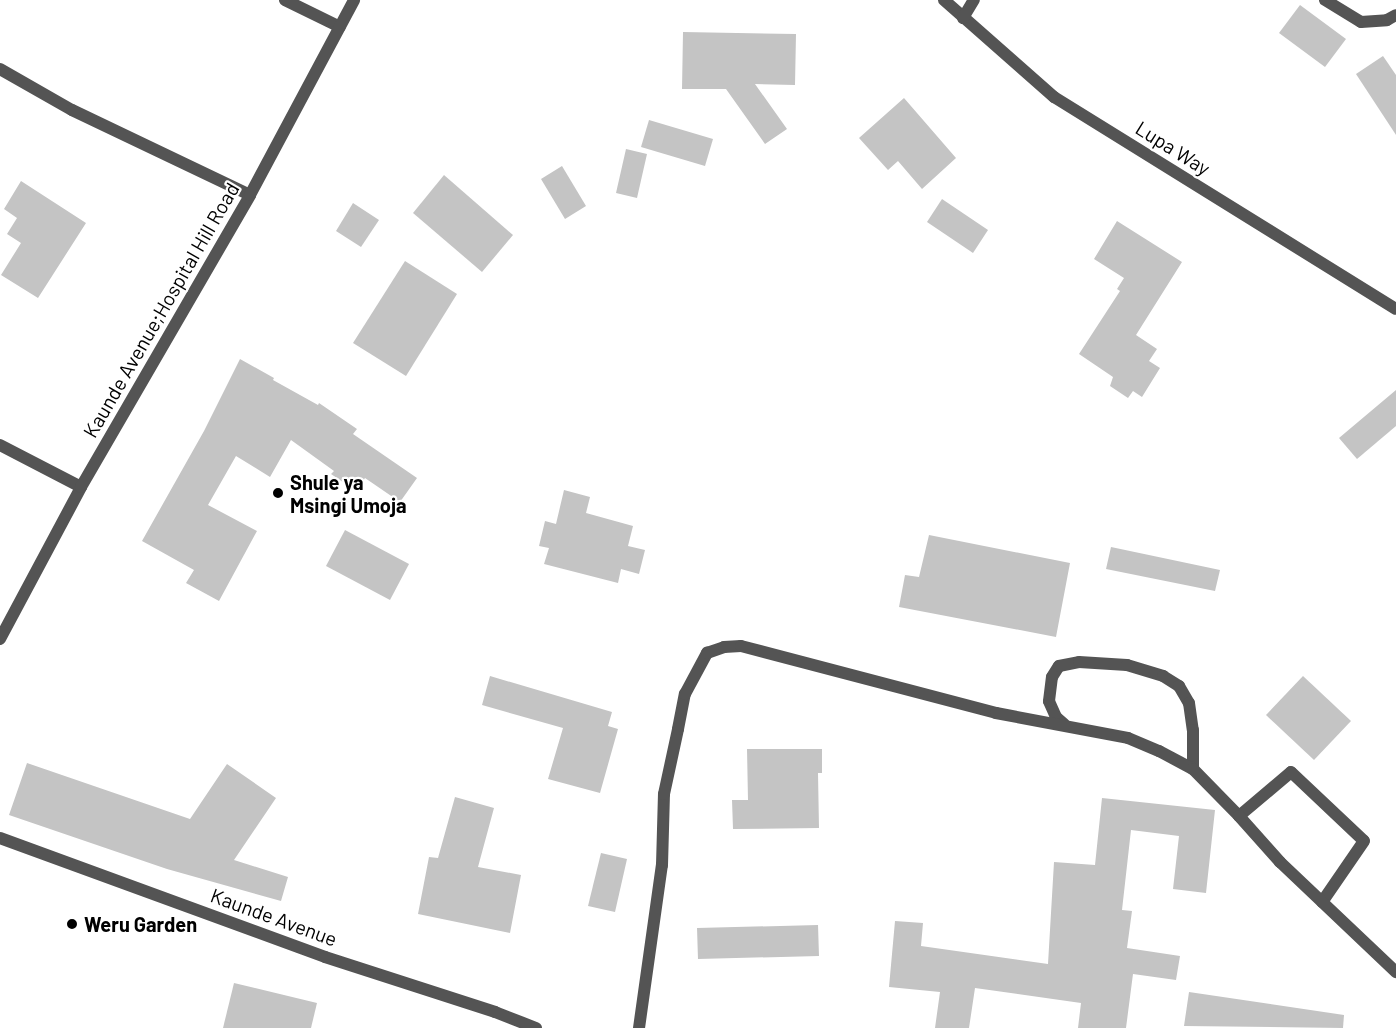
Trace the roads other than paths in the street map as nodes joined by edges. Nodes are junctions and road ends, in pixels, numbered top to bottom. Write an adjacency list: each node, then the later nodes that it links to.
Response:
1 (285, 0): 8 (street)
2 (354, 0): 8 (street, Kaunde Avenue;Hospital Hill Road)
3 (944, 0): 7 (street, Lupa Way)
4 (974, 0): 7 (street)
5 (1325, 0): 6 (street)
6 (1396, 15)
7 (963, 18): 11 (street, Lupa Way)
8 (340, 27): 10 (street, Kaunde Avenue;Hospital Hill Road)
9 (0, 69): 10 (street)
10 (250, 195): 13 (street, Kaunde Avenue;Hospital Hill Road)
11 (1396, 309)
12 (0, 445): 13 (street)
13 (81, 487): 14 (street, Kaunde Avenue;Hospital Hill Road)
14 (0, 639)
15 (1064, 724): 16 (street); 16 (street); 22 (street)
16 (1193, 770): 17 (street)
17 (1239, 816): 19 (street); 19 (street)
18 (0, 838): 21 (street, Kaunde Avenue)
19 (1322, 902): 20 (street)
20 (1396, 972)
21 (536, 1028)
22 (639, 1028)

